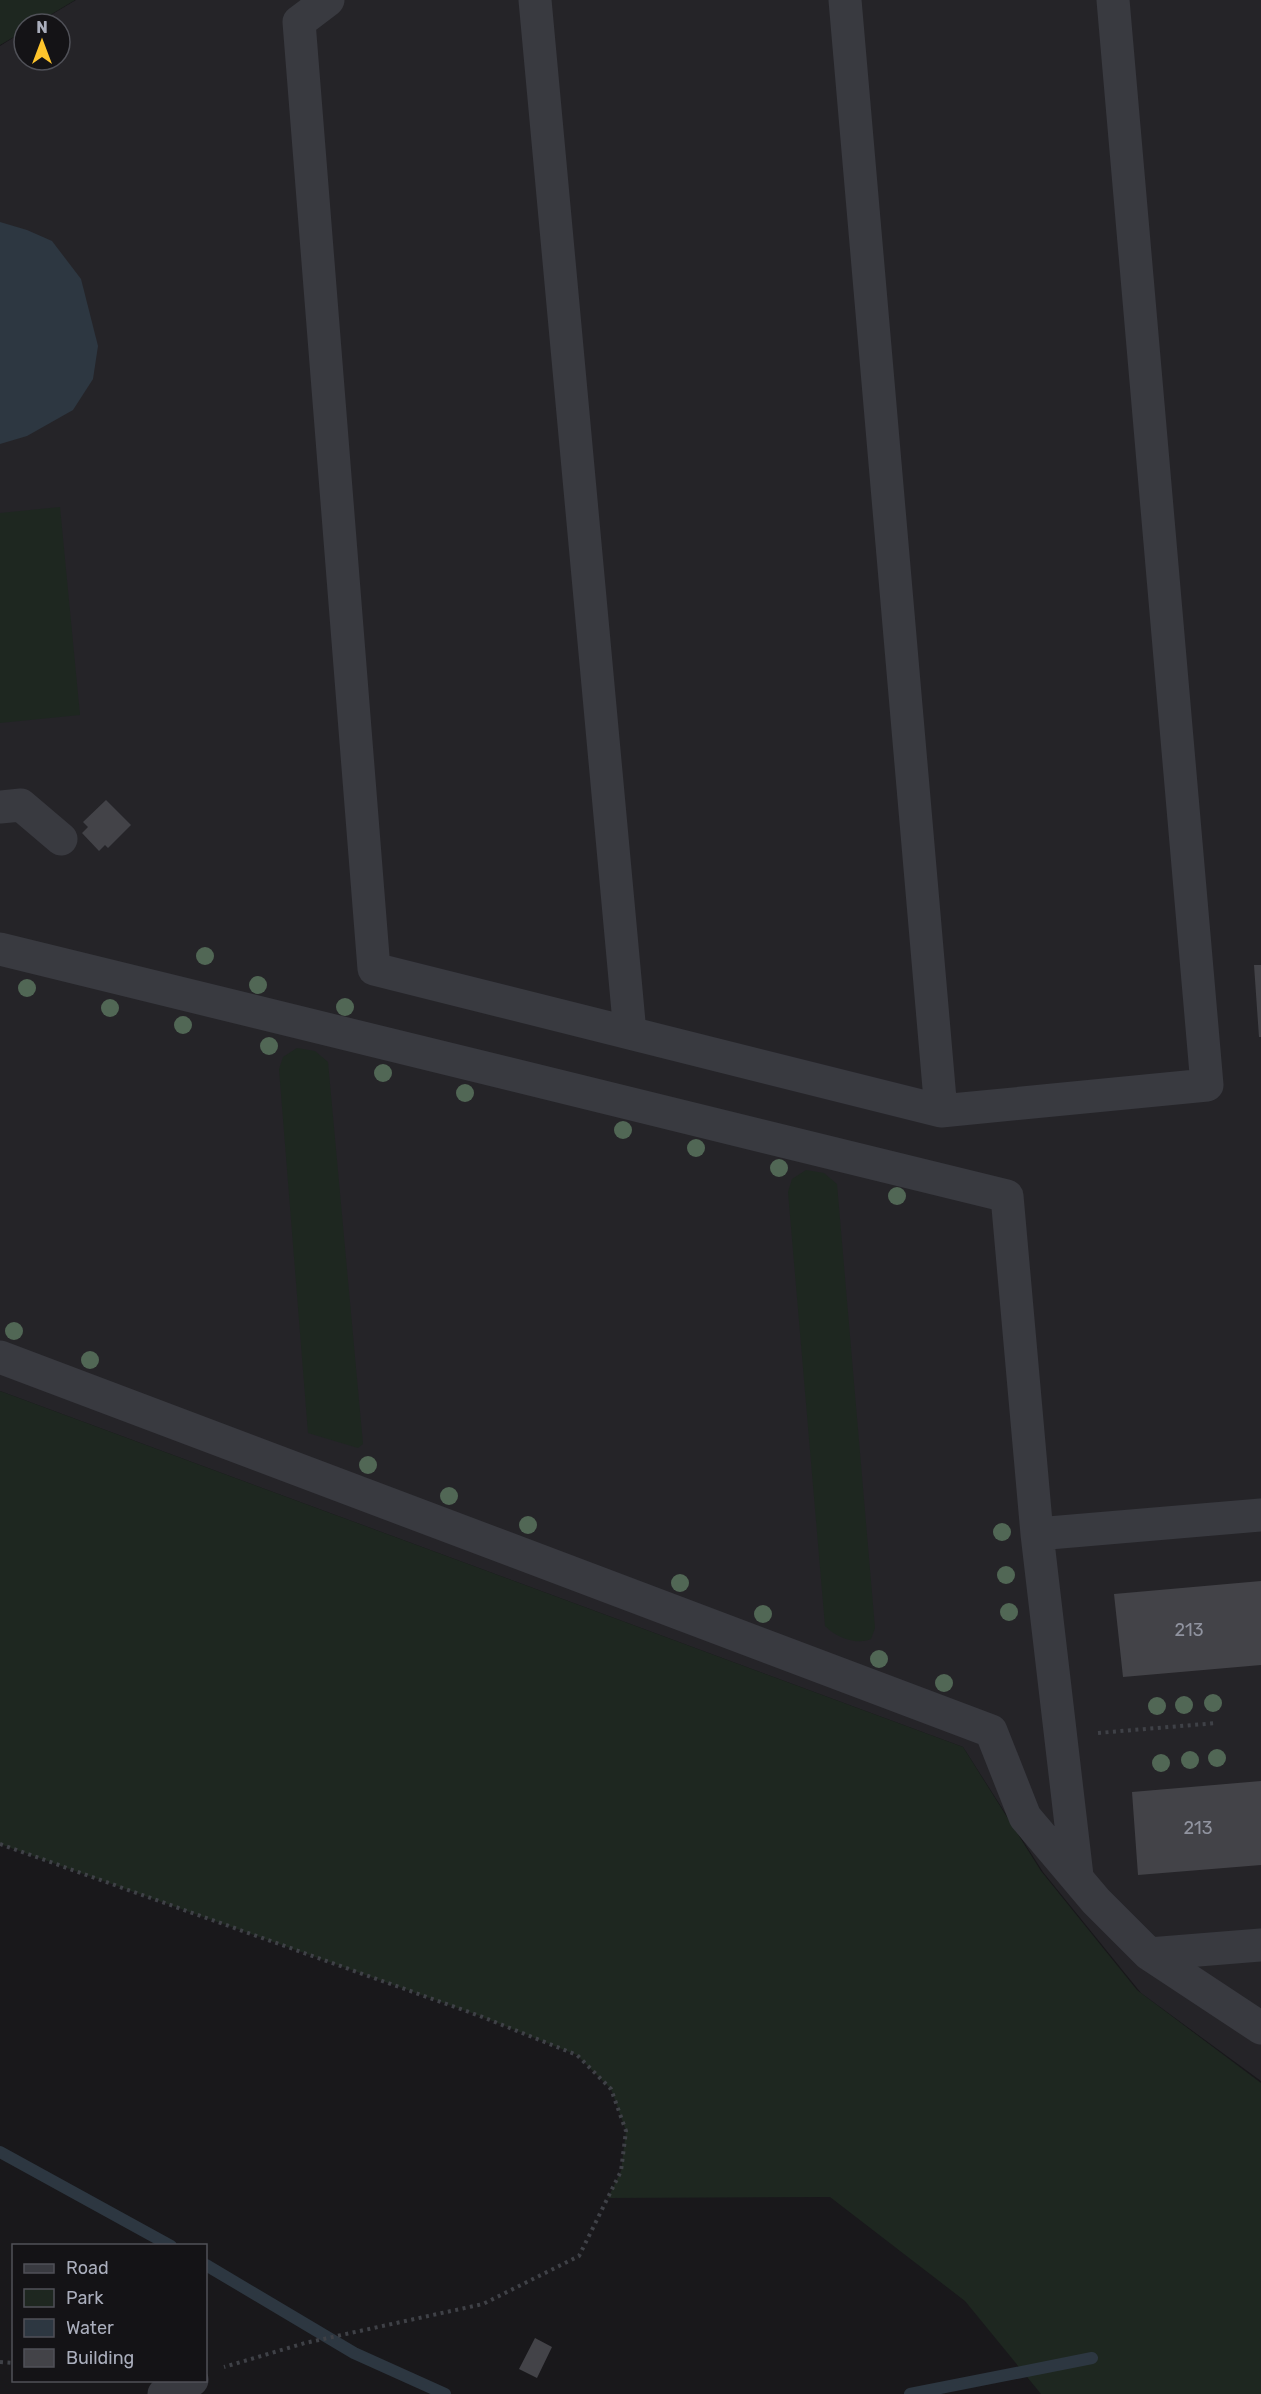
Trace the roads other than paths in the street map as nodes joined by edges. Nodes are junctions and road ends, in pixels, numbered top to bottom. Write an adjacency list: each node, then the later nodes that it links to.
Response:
1 (327, 0): 8 (lane)
2 (535, 0): 8 (lane)
3 (845, 0): 9 (lane)
4 (1113, 0): 9 (lane)
5 (0, 807): 6 (lane)
6 (61, 839)
7 (0, 949): 12 (lane)
8 (630, 1034): 9 (lane)
9 (941, 1111)
10 (0, 1357): 13 (lane)
11 (1261, 1515): 12 (lane)
12 (1037, 1534): 13 (lane)
13 (1077, 1876): 15 (lane)
14 (1261, 1945): 15 (lane)
15 (1149, 1954): 16 (lane)
16 (1261, 2028)
17 (189, 2382): 18 (lane)
18 (164, 2394)

